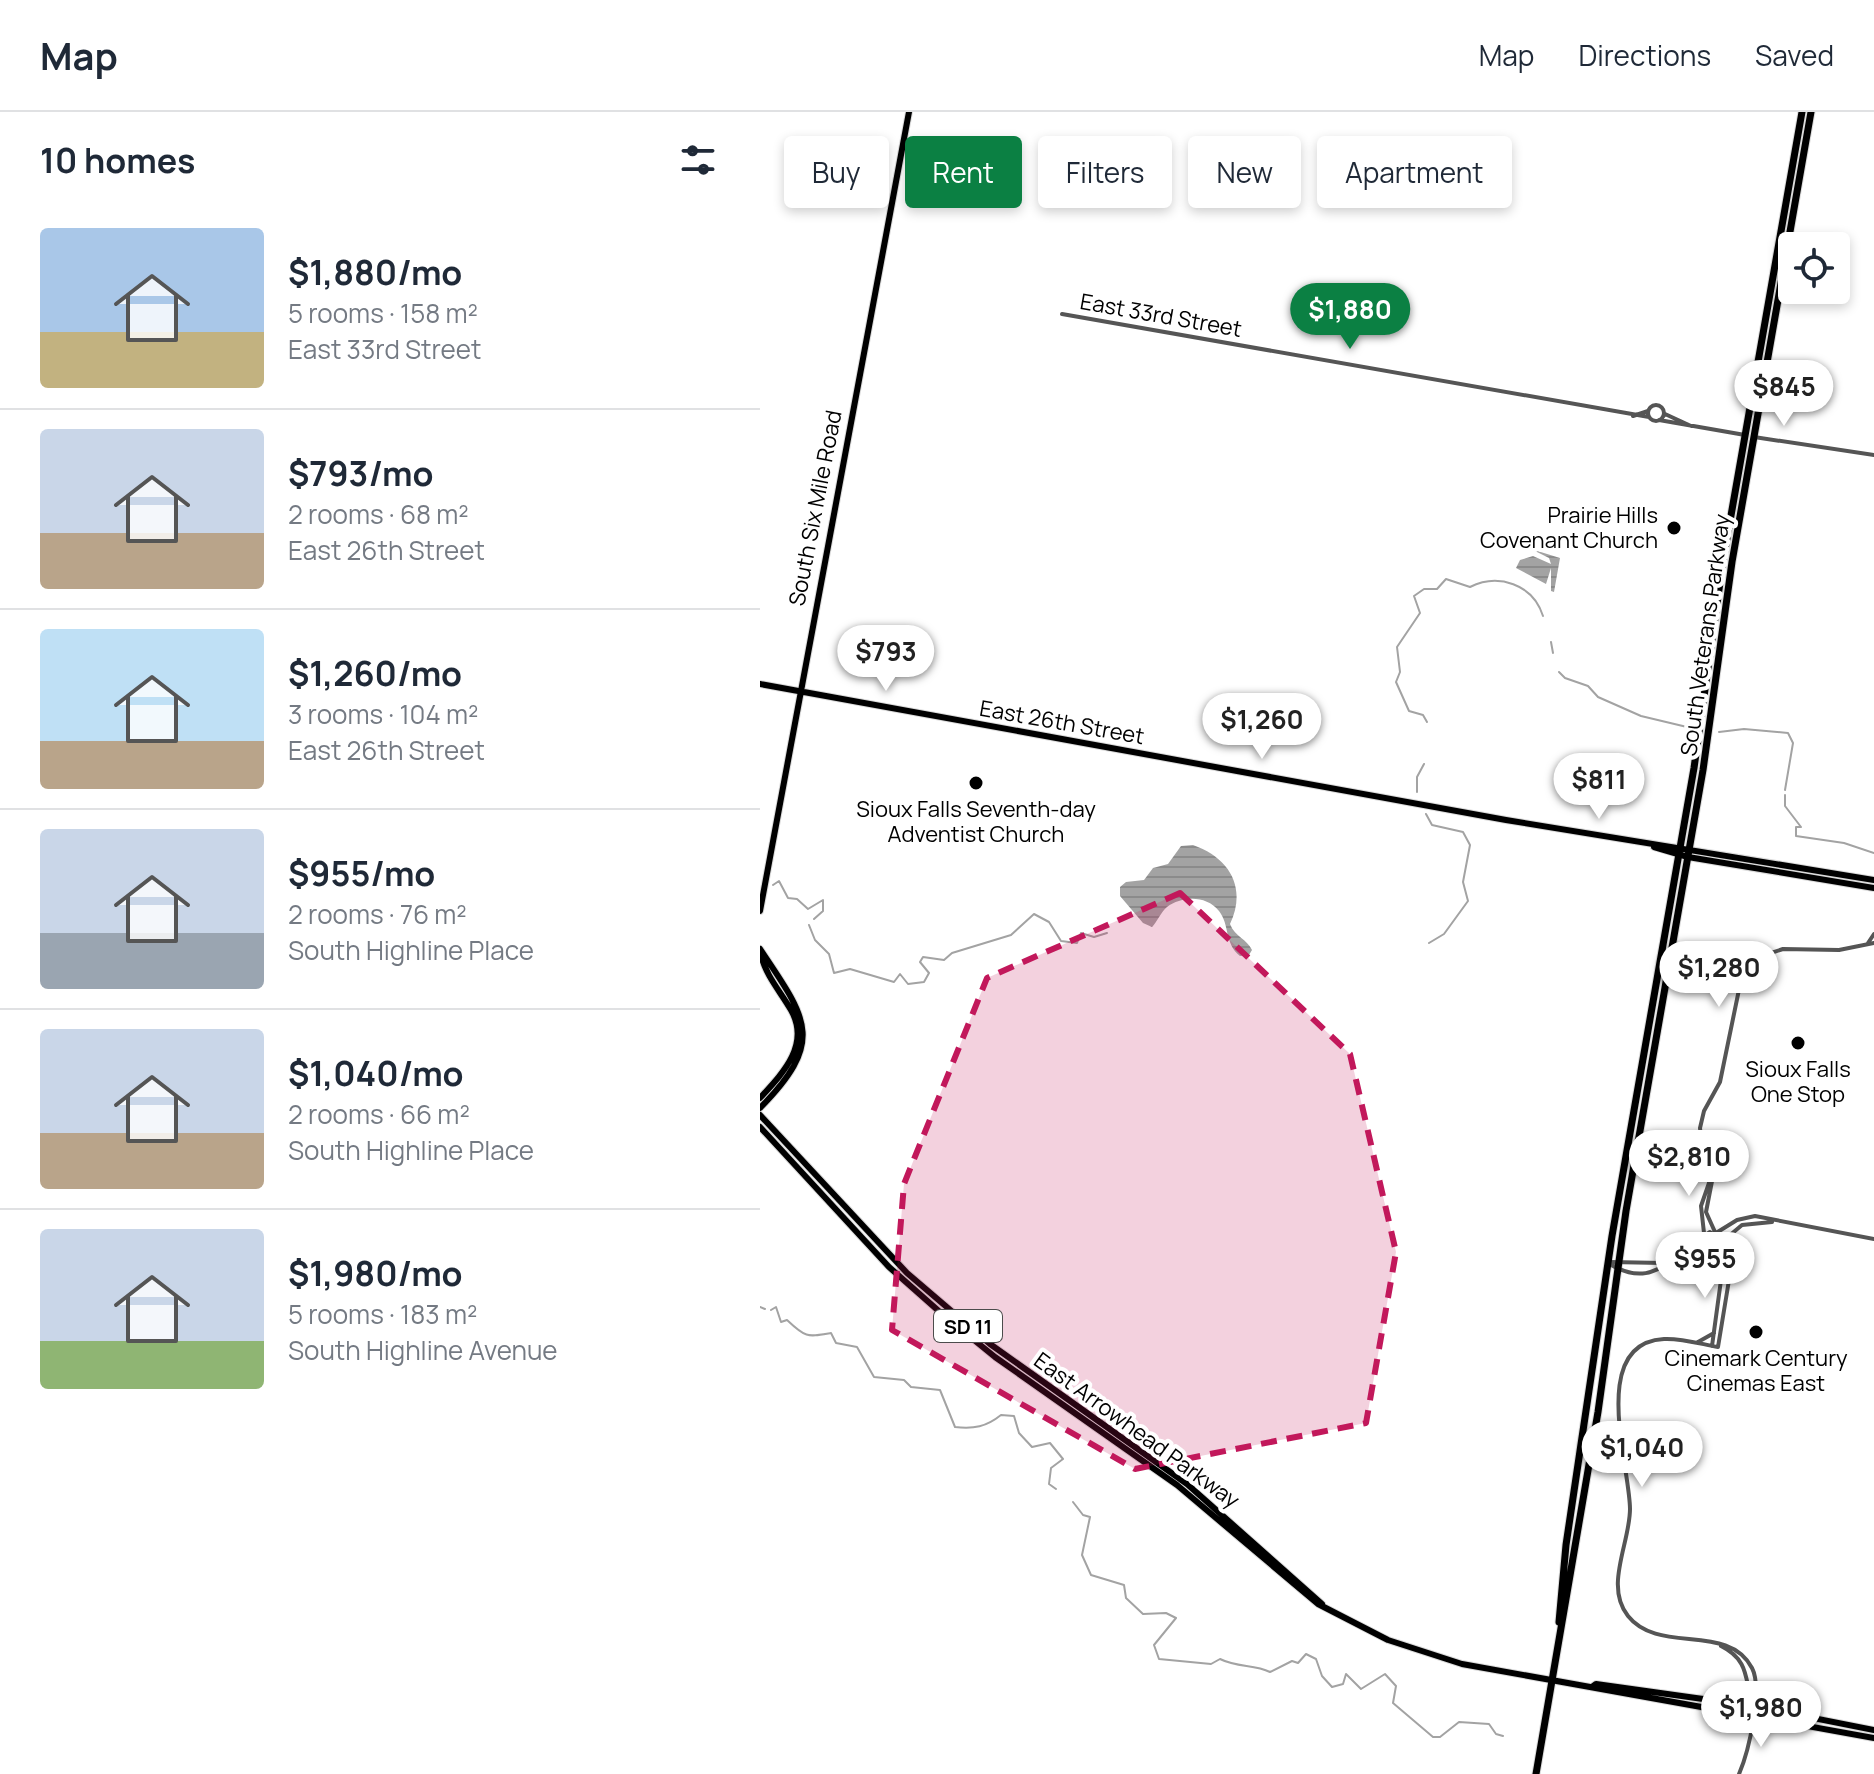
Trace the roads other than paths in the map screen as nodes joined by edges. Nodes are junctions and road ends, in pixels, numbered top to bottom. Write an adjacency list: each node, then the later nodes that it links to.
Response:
1 (909, 112): 13 (main road, South Six Mile Road)
2 (1802, 112): 9 (highway, South Veterans Parkway)
3 (1811, 112): 10 (highway, South Veterans Parkway)
4 (1062, 314): 6 (street, East 33rd Street)
5 (1664, 413): 6 (street, East 33rd Street); 7 (street); 8 (street, East 33rd Street)
6 (1648, 414): 7 (street, East 33rd Street)
7 (1659, 420): 8 (street, East 33rd Street)
8 (1691, 426): 9 (street, East 33rd Street)
9 (1744, 435): 10 (street, East 33rd Street); 14 (highway, South Veterans Parkway)
10 (1754, 437): 11 (street, East 33rd Street); 15 (highway, South Veterans Parkway)
11 (1874, 455)
12 (760, 684): 13 (main road, East 26th Street)
13 (799, 691): 14 (main road, East 26th Street); 18 (main road, South Six Mile Road)
14 (1680, 851): 15 (main road, East 26th Street); 35 (highway, South Veterans Parkway)
15 (1689, 852): 16 (main road, East 26th Street); 17 (main road, East 26th Street); 36 (highway, South Veterans Parkway)
16 (1874, 880)
17 (1874, 888)
18 (760, 911)
19 (1874, 934): 20 (street)
20 (1871, 943): 26 (street)
21 (760, 950): 22 (main road); 23 (main road)
22 (760, 1098)
23 (760, 1108)
24 (760, 1115): 28 (main road, East Arrowhead Parkway / SD 11)
25 (760, 1127): 27 (main road, East Arrowhead Parkway / SD 11)
26 (1708, 1162): 30 (street); 31 (street)
27 (803, 1176): 28 (main road); 37 (main road, East Arrowhead Parkway / SD 11)
28 (839, 1204): 38 (main road, East Arrowhead Parkway / SD 11)
29 (1774, 1222): 30 (street); 32 (street); 33 (street)
30 (1716, 1233): 31 (street); 33 (street)
31 (1703, 1237): 34 (street); 36 (street)
32 (1874, 1239)
33 (1720, 1245): 34 (street); 41 (street)
34 (1707, 1250): 36 (street); 39 (street)
35 (1608, 1263): 36 (street); 43 (highway, South Veterans Parkway)
36 (1618, 1264): 43 (highway, South Veterans Parkway)
37 (889, 1267): 38 (main road); 42 (main road, East Arrowhead Parkway / SD 11)
38 (951, 1311): 42 (main road, East Arrowhead Parkway / SD 11)
39 (1717, 1327): 40 (street); 41 (street)
40 (1691, 1342): 41 (street); 44 (street)
41 (1715, 1347)
42 (1322, 1604): 45 (main road, East Arrowhead Parkway / SD 11)
43 (1558, 1636): 45 (highway, South Veterans Parkway)
44 (1715, 1644): 47 (street); 47 (street)
45 (1550, 1680): 46 (main road, East Arrowhead Parkway); 51 (highway, South Veterans Parkway)
46 (1592, 1687): 47 (main road, East Arrowhead Parkway); 48 (main road, East Arrowhead Parkway)
47 (1753, 1706): 48 (street); 49 (main road, East Arrowhead Parkway)
48 (1751, 1716): 50 (main road, East Arrowhead Parkway); 52 (street)
49 (1874, 1730)
50 (1874, 1738)
51 (1536, 1774)
52 (1739, 1774)

